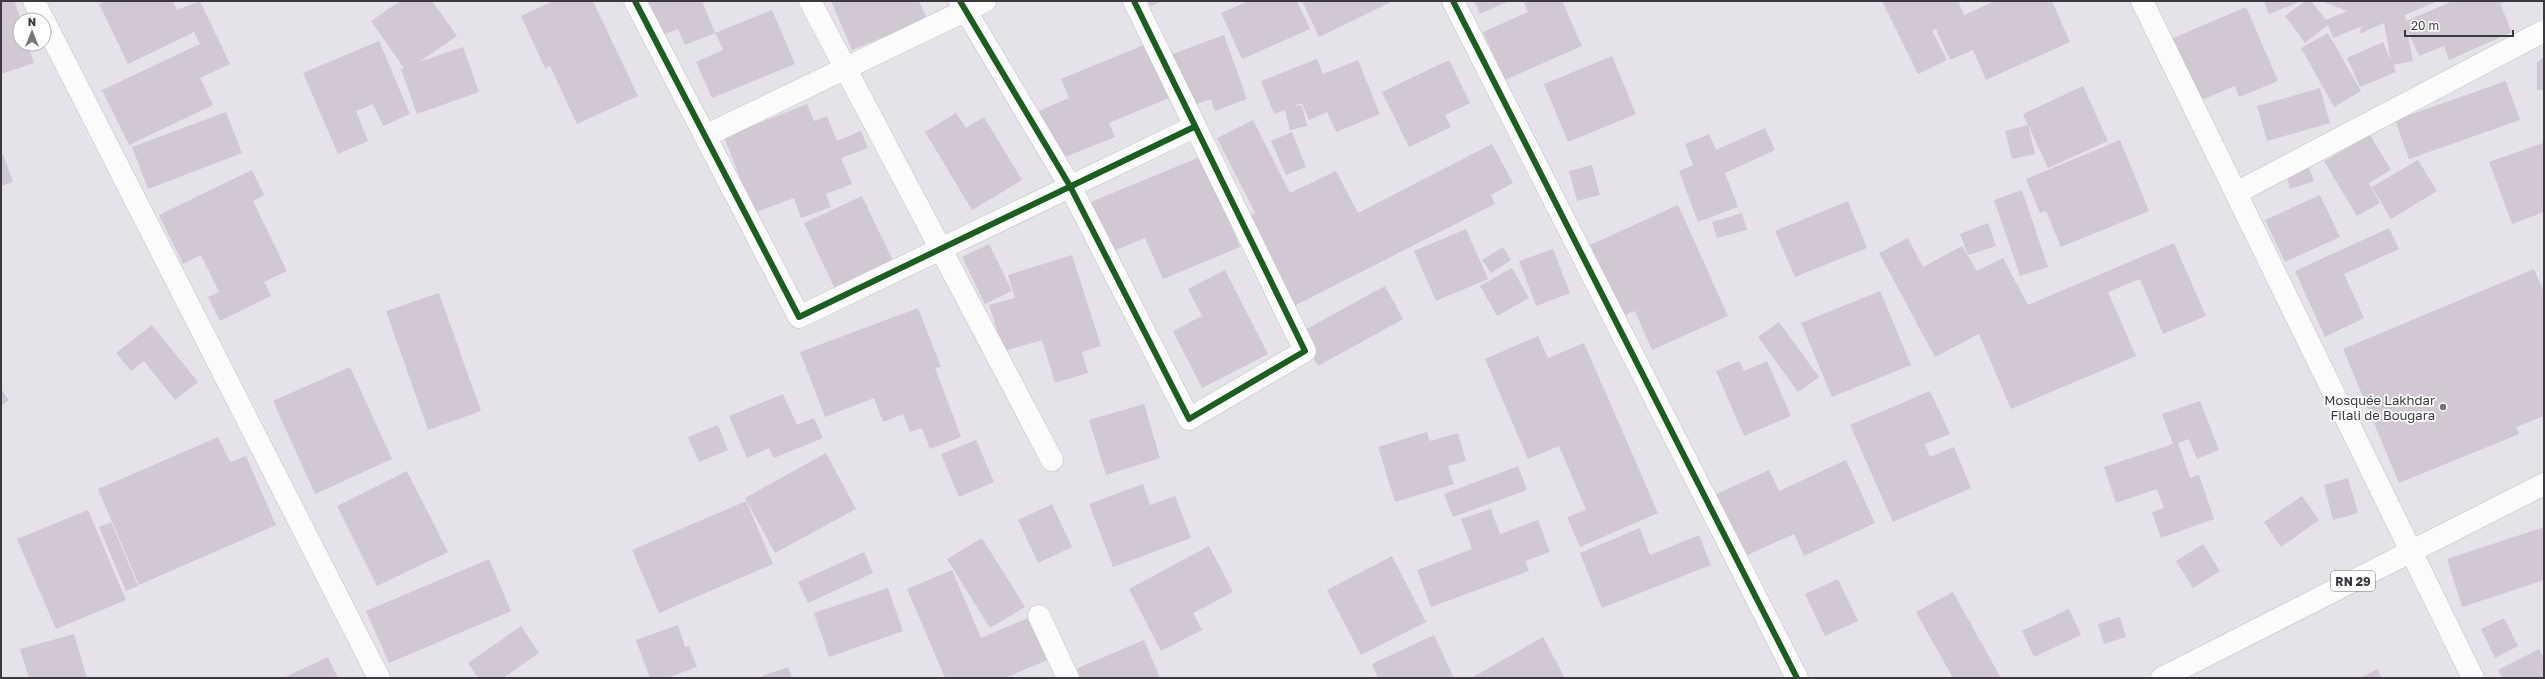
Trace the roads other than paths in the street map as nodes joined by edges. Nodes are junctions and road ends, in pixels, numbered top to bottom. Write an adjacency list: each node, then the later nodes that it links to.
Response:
1 (34, 1): 8 (street)
2 (635, 1): 13 (street)
3 (810, 1): 11 (street)
4 (1134, 1): 12 (street)
5 (1453, 1): 23 (street)
6 (2142, 1): 15 (street)
7 (970, 4): 11 (street); 14 (street)
8 (40, 12)
9 (2544, 31): 15 (street)
10 (52, 36): 21 (street)
11 (846, 68): 13 (street); 16 (street)
12 (1194, 127): 14 (street); 14 (street)
13 (707, 135): 16 (street)
14 (1070, 186): 16 (street)
15 (2236, 193): 19 (street)
16 (940, 249): 17 (street)
17 (1052, 460)
18 (2544, 484): 19 (street, RN 29)
19 (2412, 551): 24 (street, RN 29); 25 (street)
20 (1039, 616): 22 (street)
21 (379, 678)
22 (1068, 678)
23 (1797, 678)
24 (2162, 678)
25 (2473, 678)

